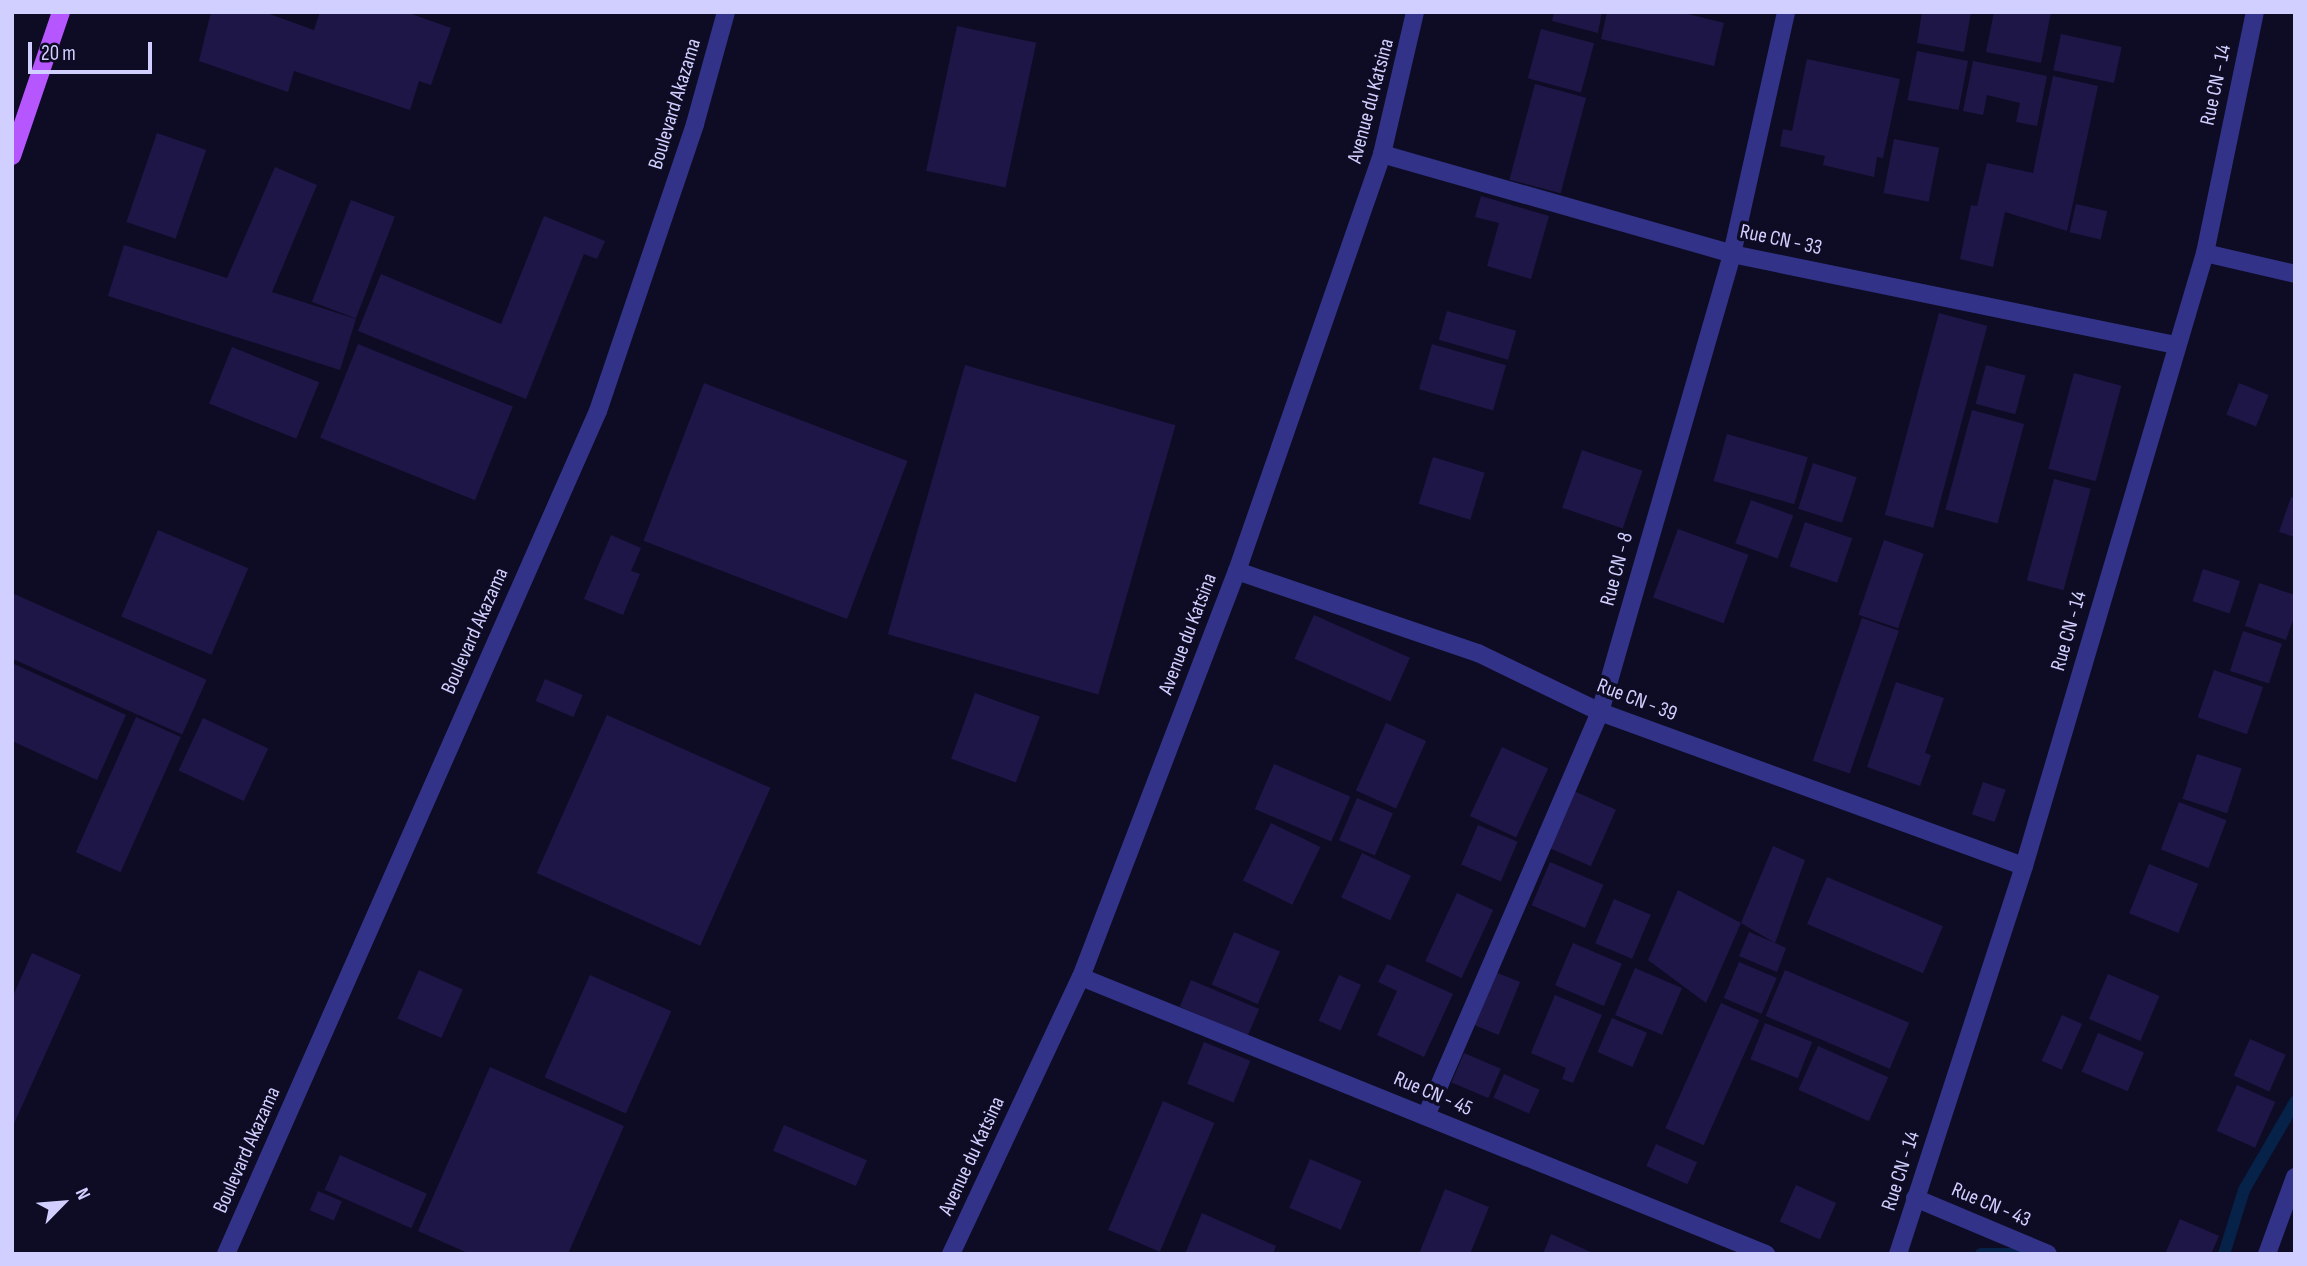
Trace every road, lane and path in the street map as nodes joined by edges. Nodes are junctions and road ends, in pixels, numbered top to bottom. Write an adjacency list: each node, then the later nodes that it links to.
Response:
1 (61, 12): 7 (main road)
2 (726, 12): 19 (street, Boulevard Akazama)
3 (1415, 12): 6 (street, Avenue du Katsina)
4 (1786, 12): 9 (street, Rue CN - 8)
5 (2255, 12): 8 (street, Rue CN - 14)
6 (1382, 154): 9 (street, Rue CN - 33); 12 (street, Avenue du Katsina)
7 (12, 156)
8 (2204, 253): 10 (street); 11 (street, Rue CN - 14)
9 (1732, 254): 11 (street, Rue CN - 33); 13 (street, Rue CN - 8)
10 (2295, 274)
11 (2177, 345): 14 (street, Rue CN - 14)
12 (1237, 571): 13 (street, Rue CN - 39); 15 (street, Avenue du Katsina)
13 (1600, 712): 14 (street, Rue CN - 39); 16 (street, Rue CN - 8)
14 (2024, 866): 18 (street, Rue CN - 14)
15 (1081, 977): 16 (street, Rue CN - 45); 20 (street, Avenue du Katsina)
16 (1426, 1116): 21 (street, Rue CN - 45)
17 (2295, 1177): 24 (street)
18 (1916, 1198): 22 (street, Rue CN - 14); 23 (street, Rue CN - 43)
19 (226, 1254)
20 (951, 1254)
21 (1766, 1254)
22 (1898, 1254)
23 (2048, 1254)
24 (2267, 1254)

